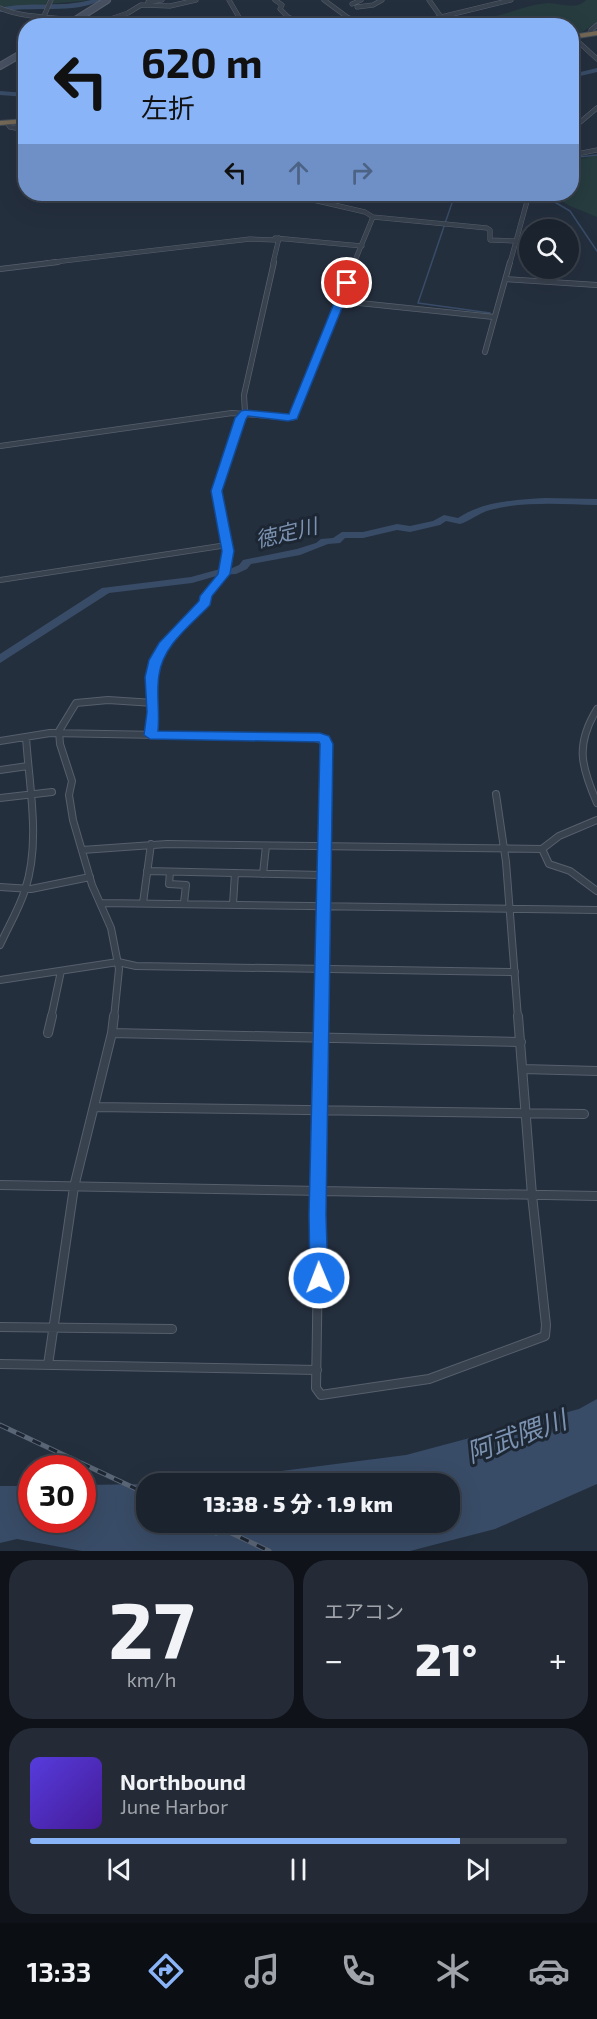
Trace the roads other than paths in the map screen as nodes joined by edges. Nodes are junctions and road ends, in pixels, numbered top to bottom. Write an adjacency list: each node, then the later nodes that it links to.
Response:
1 (51, 0): 16 (street)
2 (107, 0): 19 (street)
3 (162, 0): 13 (street)
4 (196, 0): 13 (street)
5 (229, 0): 21 (street)
6 (274, 0): 22 (street)
7 (324, 0): 23 (street)
8 (361, 0): 12 (street)
9 (382, 0): 14 (street)
10 (429, 0): 17 (street)
11 (511, 0): 17 (street)
12 (352, 4)
13 (141, 5): 20 (street)
14 (357, 7)
15 (2, 9): 16 (street)
16 (44, 16): 18 (street)
17 (442, 17): 24 (street)
18 (60, 18)
19 (78, 18)
20 (114, 18)
21 (239, 18)
22 (289, 18)
23 (349, 18)
24 (439, 18)
25 (597, 25): 26 (street)
26 (594, 34): 27 (highway)
27 (579, 36)
28 (579, 43): 30 (street)
29 (18, 56): 31 (street)
30 (597, 59)
31 (0, 66)
32 (597, 108): 34 (street)
33 (4, 123): 35 (street)
34 (579, 123)
35 (18, 128)
36 (597, 150): 37 (street)
37 (579, 154)
38 (317, 201): 40 (street)
39 (527, 201): 42 (street)
40 (373, 217): 42 (street); 43 (street)
41 (276, 238): 43 (street); 44 (street); 50 (street)
42 (516, 242): 45 (street)
43 (362, 246): 47 (street)
44 (0, 269)
45 (506, 279): 46 (street); 48 (street)
46 (597, 285)
47 (340, 301): 48 (street); 50 (street)
48 (494, 317): 49 (street)
49 (485, 352)
50 (245, 413): 51 (street); 52 (street)
51 (0, 446)
52 (227, 545): 53 (street); 54 (street)
53 (0, 580)
54 (154, 703): 56 (street); 57 (street)
55 (597, 709): 66 (street)
56 (59, 734): 57 (street); 58 (street); 73 (street)
57 (150, 735): 70 (street)
58 (26, 737): 59 (street); 60 (street)
59 (0, 741)
60 (28, 766): 61 (street); 64 (street)
61 (0, 770)
62 (52, 792): 64 (street)
63 (496, 794): 71 (street)
64 (30, 795): 65 (street); 81 (street)
65 (0, 798)
66 (597, 803)
67 (597, 820): 72 (street)
68 (151, 844): 69 (street); 73 (street); 74 (street)
69 (266, 846): 70 (street); 77 (street)
70 (325, 847): 71 (street); 78 (street)
71 (505, 849): 72 (street); 88 (street)
72 (542, 849): 82 (street)
73 (82, 850): 79 (street)
74 (147, 871): 75 (street); 84 (street)
75 (170, 872): 76 (street); 85 (street)
76 (236, 873): 77 (street); 86 (street)
77 (263, 874): 78 (street)
78 (323, 875): 87 (street)
79 (90, 877): 81 (street); 83 (street)
80 (0, 887): 81 (street)
81 (25, 889): 90 (street)
82 (597, 891)
83 (101, 903): 84 (street); 91 (street)
84 (143, 903): 85 (street)
85 (184, 903): 86 (street)
86 (232, 904): 87 (street)
87 (324, 906): 88 (street); 92 (street)
88 (510, 908): 89 (street); 94 (street)
89 (597, 910)
90 (0, 945)
91 (118, 962): 92 (street); 93 (street); 97 (street)
92 (323, 970): 94 (street); 98 (street)
93 (61, 971): 95 (street); 96 (street)
94 (515, 972): 99 (street)
95 (0, 980)
96 (48, 1033)
97 (112, 1033): 98 (street); 102 (street)
98 (322, 1038): 99 (street); 103 (street)
99 (522, 1042): 100 (street)
100 (523, 1070): 101 (street); 104 (street)
101 (597, 1071)
102 (95, 1107): 103 (street); 107 (street)
103 (320, 1111): 104 (street); 108 (street)
104 (527, 1114): 105 (street); 109 (street)
105 (584, 1114)
106 (0, 1185): 107 (street)
107 (74, 1187): 108 (street); 112 (street)
108 (319, 1191): 109 (street); 116 (street)
109 (532, 1195): 110 (street); 116 (street)
110 (597, 1196)
111 (0, 1327): 112 (street)
112 (53, 1328): 113 (street); 115 (street)
113 (172, 1329)
114 (0, 1364): 115 (street)
115 (48, 1365): 116 (street)
116 (317, 1371)

